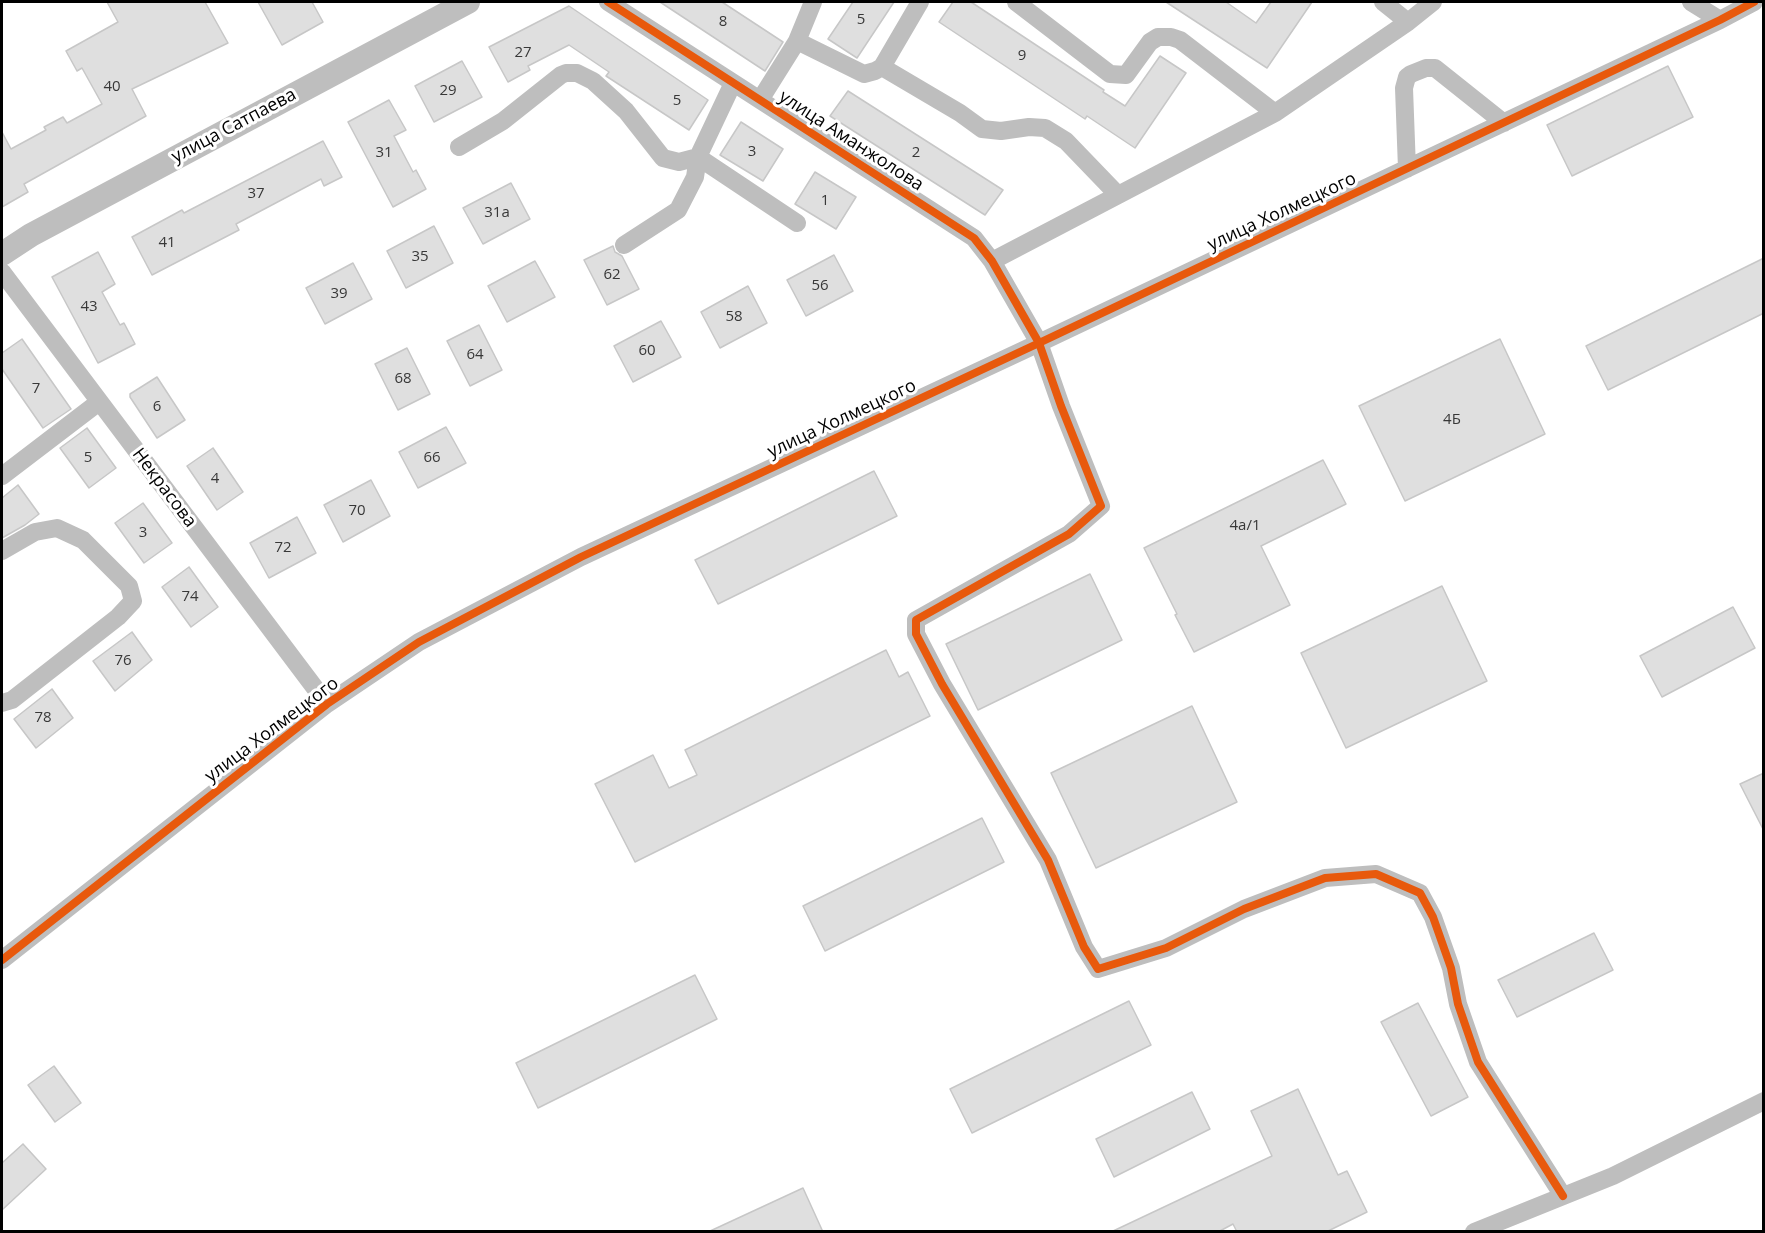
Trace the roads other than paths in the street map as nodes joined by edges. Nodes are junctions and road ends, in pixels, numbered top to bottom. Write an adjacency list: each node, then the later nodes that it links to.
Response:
1 (468, 2): 24 (main road, улица Сатпаева)
2 (608, 2): 14 (street, улица Аманжолова)
3 (813, 2): 12 (street)
4 (920, 2): 13 (street)
5 (1016, 2): 16 (street)
6 (1383, 2): 11 (street)
7 (1433, 2): 11 (street)
8 (1691, 2): 10 (street)
9 (1754, 2): 10 (street, улица Холмецкого)
10 (1720, 20): 17 (street, улица Холмецкого)
11 (1408, 22): 16 (street)
12 (797, 40): 13 (street); 15 (street)
13 (882, 67): 21 (street)
14 (733, 83): 15 (street, улица Аманжолова); 19 (street)
15 (760, 100): 25 (street, улица Аманжолова)
16 (1275, 114): 21 (street)
17 (1504, 123): 20 (street, улица Холмецкого); 20 (street)
18 (459, 147): 19 (street)
19 (698, 157): 22 (street); 23 (street)
20 (1407, 169): 27 (street, улица Холмецкого)
21 (1118, 195): 25 (street)
22 (797, 224)
23 (624, 245)
24 (2, 254)
25 (992, 261): 27 (street, улица Аманжолова)
26 (2, 272): 28 (street, Некрасова)
27 (1039, 343): 32 (street, улица Холмецкого); 35 (street, улица Аманжолова)
28 (99, 402): 29 (street); 32 (street, Некрасова)
29 (2, 476)
30 (2, 551): 31 (street)
31 (2, 703)
32 (327, 704): 33 (street, улица Холмецкого)
33 (2, 960)
34 (1764, 1101): 35 (street)
35 (1563, 1196): 36 (street)
36 (1474, 1232)

